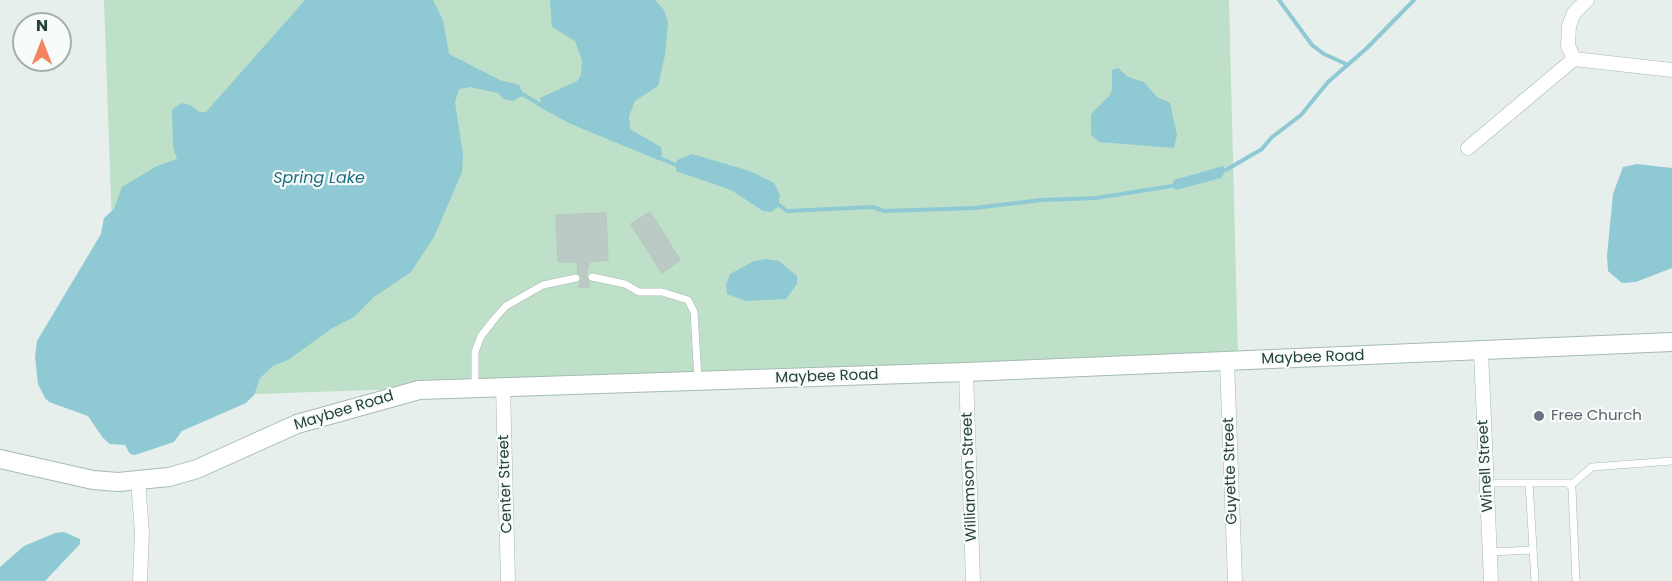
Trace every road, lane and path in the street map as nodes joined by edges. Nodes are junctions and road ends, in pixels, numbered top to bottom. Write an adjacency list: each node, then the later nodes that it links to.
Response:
1 (1587, 0): 2 (street)
2 (1574, 59): 3 (street); 4 (street)
3 (1672, 70)
4 (1468, 148)
5 (592, 277): 11 (lane)
6 (576, 278): 12 (lane)
7 (1672, 342): 8 (main road, Maybee Road)
8 (1481, 352): 9 (main road, Maybee Road); 17 (street, Winell Street)
9 (1227, 362): 10 (main road, Maybee Road); 25 (street, Guyette Street)
10 (966, 372): 11 (main road, Maybee Road); 24 (street, Williamson Street)
11 (698, 382): 13 (main road, Maybee Road)
12 (475, 387): 13 (main road, Maybee Road); 16 (main road, Maybee Road)
13 (503, 387): 23 (street, Center Street)
14 (0, 459): 16 (main road, Maybee Road)
15 (1672, 461): 19 (lane)
16 (138, 481): 22 (street)
17 (1487, 483): 18 (lane); 21 (street, Winell Street)
18 (1529, 483): 19 (lane); 20 (lane)
19 (1571, 486): 28 (lane)
20 (1533, 550): 21 (lane); 27 (lane)
21 (1490, 552): 26 (street, Winell Street)
22 (140, 581)
23 (508, 581)
24 (973, 581)
25 (1235, 581)
26 (1491, 581)
27 (1535, 581)
28 (1576, 581)

